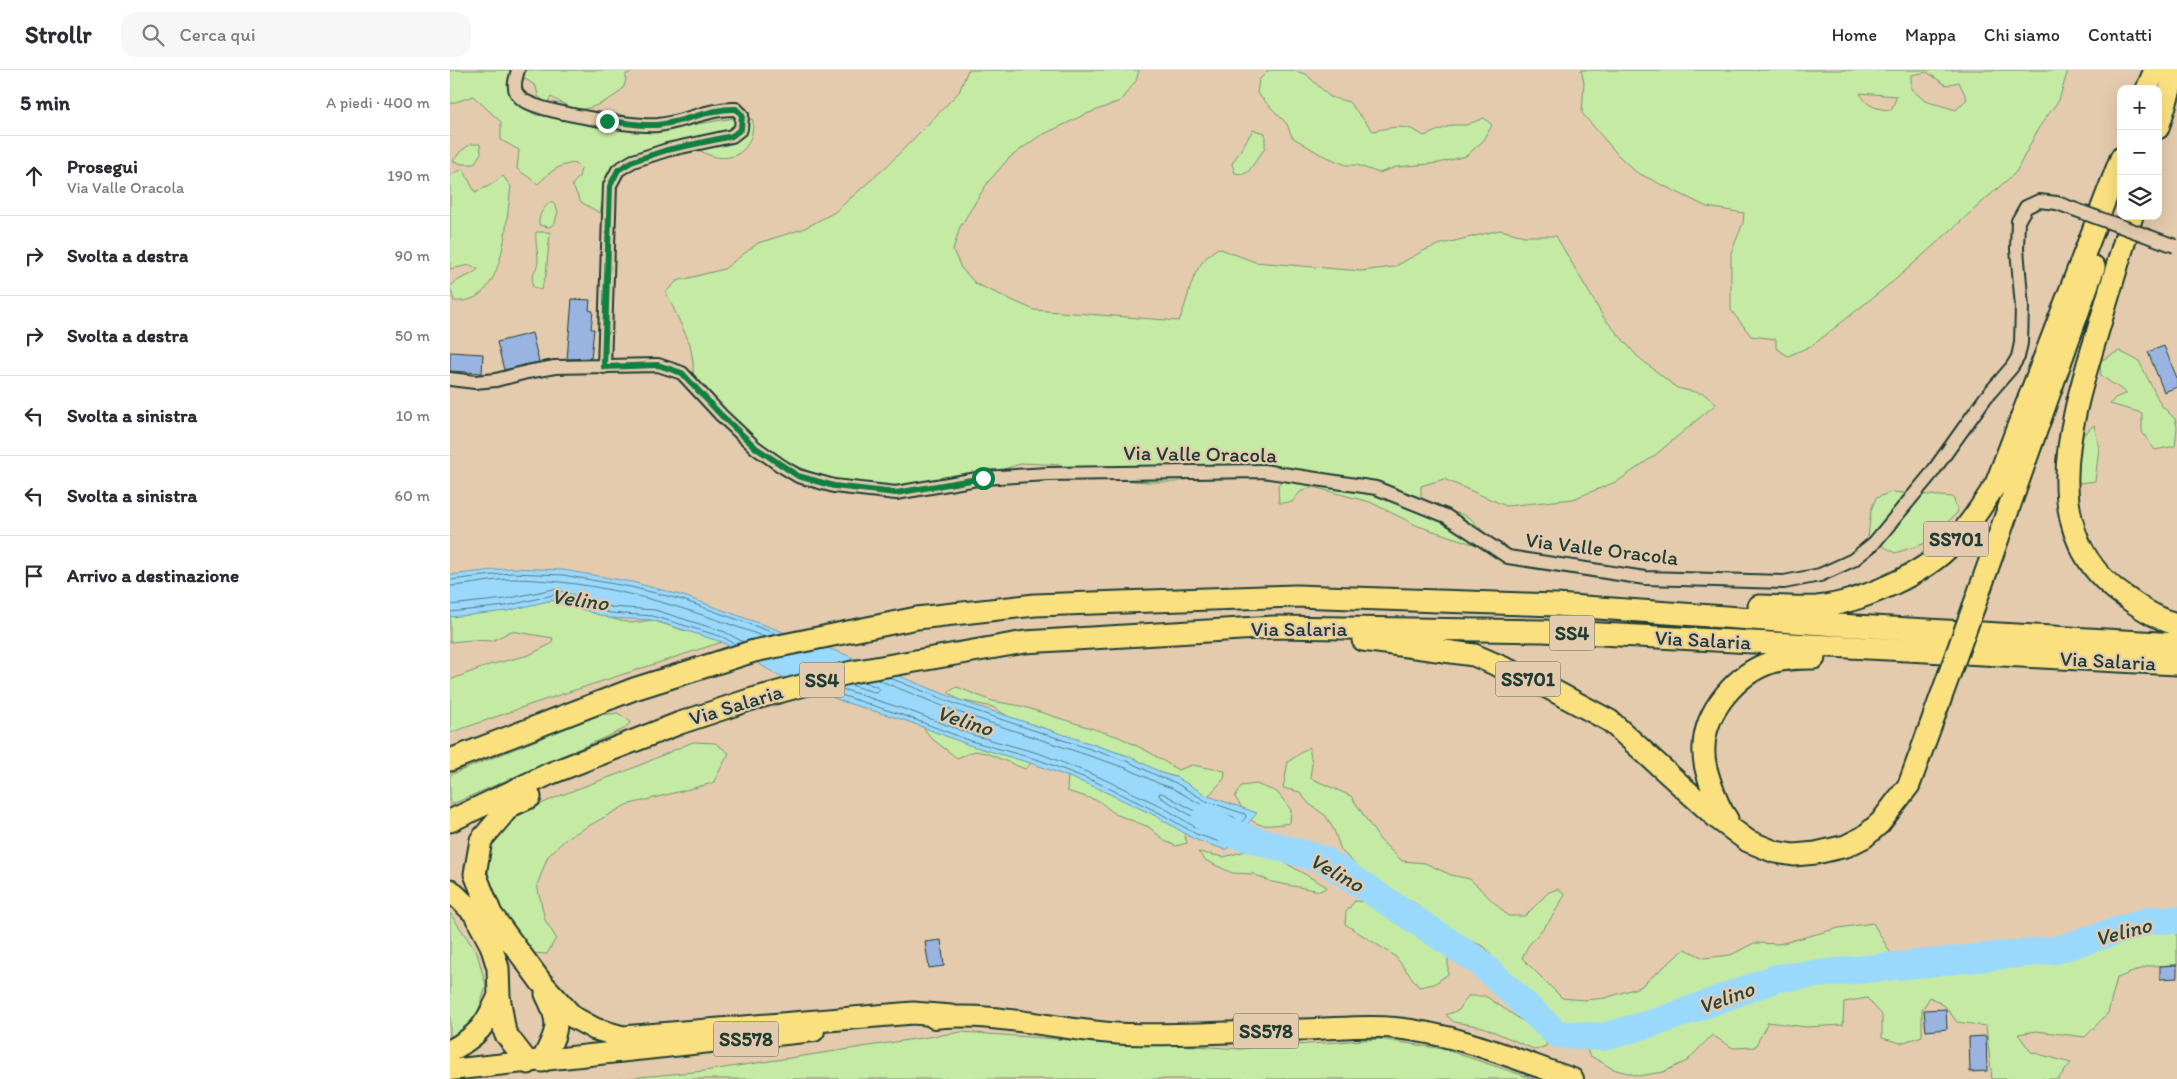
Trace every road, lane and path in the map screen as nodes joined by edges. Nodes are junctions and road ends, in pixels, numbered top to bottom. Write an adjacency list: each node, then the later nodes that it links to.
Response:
1 (518, 70): 12 (street)
2 (2155, 70): 5 (highway)
3 (2164, 70): 6 (highway)
4 (2176, 70): 7 (highway)
5 (2149, 85)
6 (2158, 85)
7 (2162, 115)
8 (2117, 168): 14 (highway, SS701)
9 (2117, 202): 23 (highway, SS701, bridge)
10 (2131, 220): 15 (highway)
11 (2176, 246): 12 (street, Via Valle Oracola, bridge)
12 (604, 367): 13 (street, Via Valle Oracola)
13 (450, 379)
14 (1556, 605): 17 (highway, Via Salaria / SS4); 21 (highway, Via Salaria / SS4)
15 (2177, 624)
16 (1274, 628): 18 (highway, Via Salaria / SS4); 20 (highway, Via Salaria / SS4); 23 (highway, SS701)
17 (2177, 644)
18 (2144, 662): 19 (highway, Via Salaria / SS4); 23 (highway, SS701)
19 (2177, 664)
20 (671, 726): 22 (highway, Via Salaria / SS4); 25 (highway)
21 (452, 758)
22 (450, 821)
23 (1737, 831)
24 (450, 890): 26 (highway)
25 (541, 982): 27 (highway); 29 (highway)
26 (499, 996): 28 (highway); 29 (highway)
27 (951, 1016): 29 (main road, SS578); 31 (main road, SS578)
28 (450, 1051)
29 (535, 1062): 30 (main road, SS578)
30 (450, 1070)
31 (1574, 1079)

